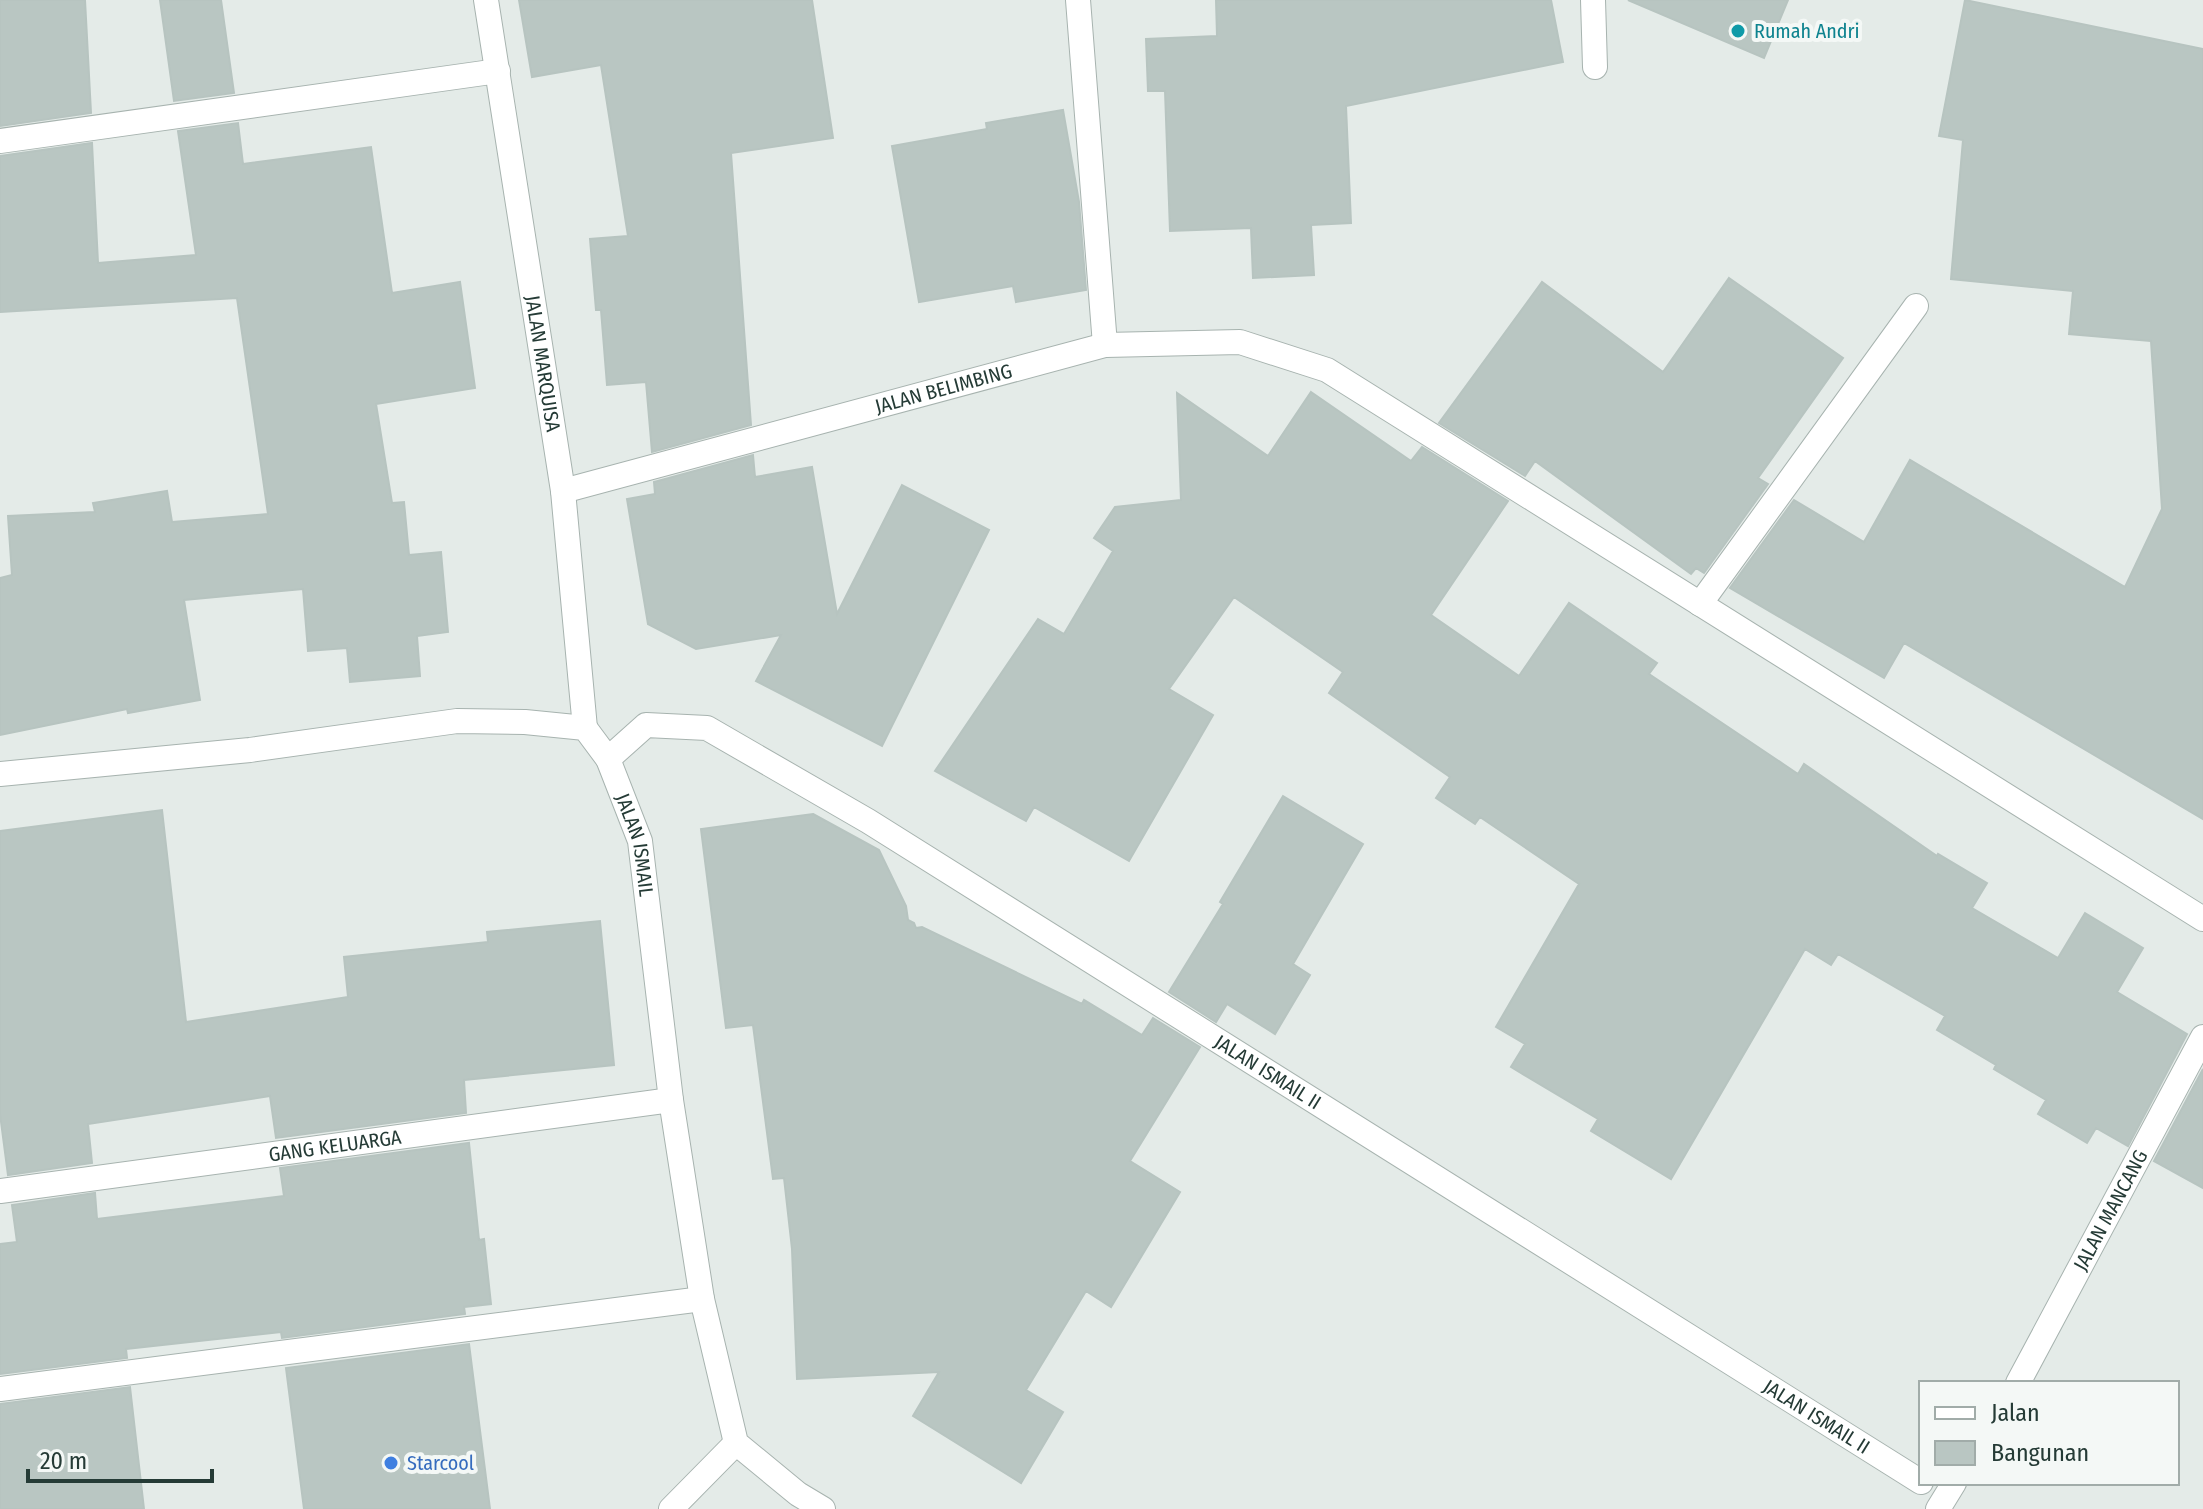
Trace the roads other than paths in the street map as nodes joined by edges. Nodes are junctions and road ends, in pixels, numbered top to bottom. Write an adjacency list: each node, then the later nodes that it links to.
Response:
1 (486, 0): 5 (street, JALAN MARQUISA)
2 (1078, 0): 8 (street)
3 (1593, 0): 4 (street)
4 (1595, 67)
5 (498, 71): 6 (street); 9 (street, JALAN MARQUISA)
6 (0, 141)
7 (1916, 306): 10 (street)
8 (1105, 345): 9 (street, JALAN BELIMBING); 10 (street, JALAN BELIMBING)
9 (563, 491): 11 (street, JALAN MARQUISA)
10 (1700, 604): 14 (street, JALAN BELIMBING)
11 (585, 728): 12 (street, JALAN ISMAIL); 13 (street)
12 (608, 759): 16 (street, JALAN ISMAIL); 22 (street, JALAN ISMAIL II)
13 (0, 774)
14 (2203, 919)
15 (2203, 1037): 19 (street, JALAN MANCANG)
16 (671, 1100): 17 (street, GANG KELUARGA); 18 (street, JALAN ISMAIL)
17 (0, 1191)
18 (702, 1299): 20 (street); 21 (street, JALAN ISMAIL)
19 (2019, 1381)
20 (0, 1389)
21 (736, 1443): 25 (street); 26 (street)
22 (1919, 1480)
23 (1927, 1485): 24 (street, JALAN ISMAIL II)
24 (1946, 1496)
25 (671, 1509)
26 (823, 1509)

